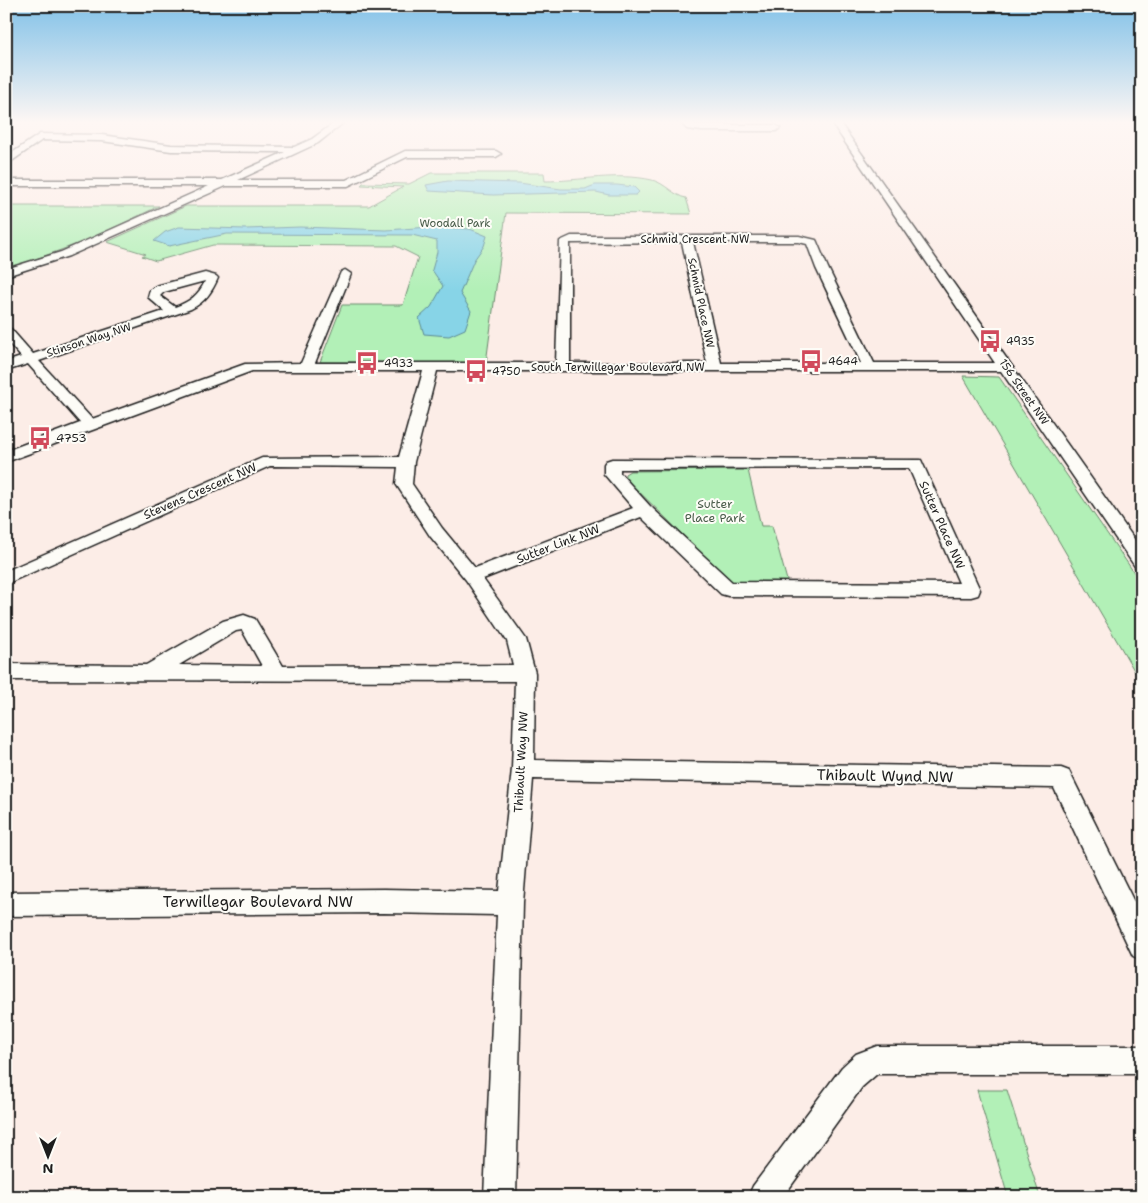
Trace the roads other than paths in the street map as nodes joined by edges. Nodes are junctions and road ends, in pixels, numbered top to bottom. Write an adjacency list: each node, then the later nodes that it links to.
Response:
1 (234, 179): 5 (street)
2 (357, 179): 5 (street)
3 (875, 179): 16 (street, 156 Street NW)
4 (6, 183): 5 (street)
5 (224, 184): 7 (street)
6 (687, 239): 15 (street, Schmid Place NW); 17 (street, Schmid Crescent NW); 18 (street, Schmid Crescent NW)
7 (6, 273)
8 (345, 274): 13 (street)
9 (173, 312): 11 (street, Stinson Way NW)
10 (6, 332): 11 (street)
11 (30, 360): 12 (street, Stinson Way NW); 19 (street)
12 (6, 367)
13 (306, 367): 14 (street, South Terwillegar Boulevard NW); 19 (street, South Terwillegar Boulevard NW)
14 (431, 367): 17 (street, South Terwillegar Boulevard NW); 21 (street, Thibault Way NW)
15 (715, 367): 17 (street, South Terwillegar Boulevard NW); 18 (street, South Terwillegar Boulevard NW)
16 (1007, 367): 18 (street, South Terwillegar Boulevard NW); 23 (street, 156 Street NW)
17 (563, 368)
18 (870, 368)
19 (89, 425): 20 (street, South Terwillegar Boulevard NW)
20 (6, 457)
21 (406, 462): 24 (street, Thibault Way NW); 25 (street, Stevens Crescent NW)
22 (644, 510): 22 (street, Sutter Place NW); 24 (street, Sutter Link NW)
23 (1142, 564)
24 (472, 576): 28 (street, Thibault Way NW)
25 (6, 578)
26 (6, 672): 27 (street)
27 (151, 672): 29 (street); 29 (street)
28 (525, 673): 29 (street); 30 (street, Thibault Way NW)
29 (277, 674)
30 (523, 769): 31 (street, Thibault Way NW); 33 (street, Thibault Wynd NW)
31 (510, 903): 32 (street, Terwillegar Boulevard NW); 35 (street, Thibault Way NW)
32 (6, 904)
33 (1142, 947)
34 (1142, 1060): 36 (street)
35 (500, 1197)
36 (764, 1197)

